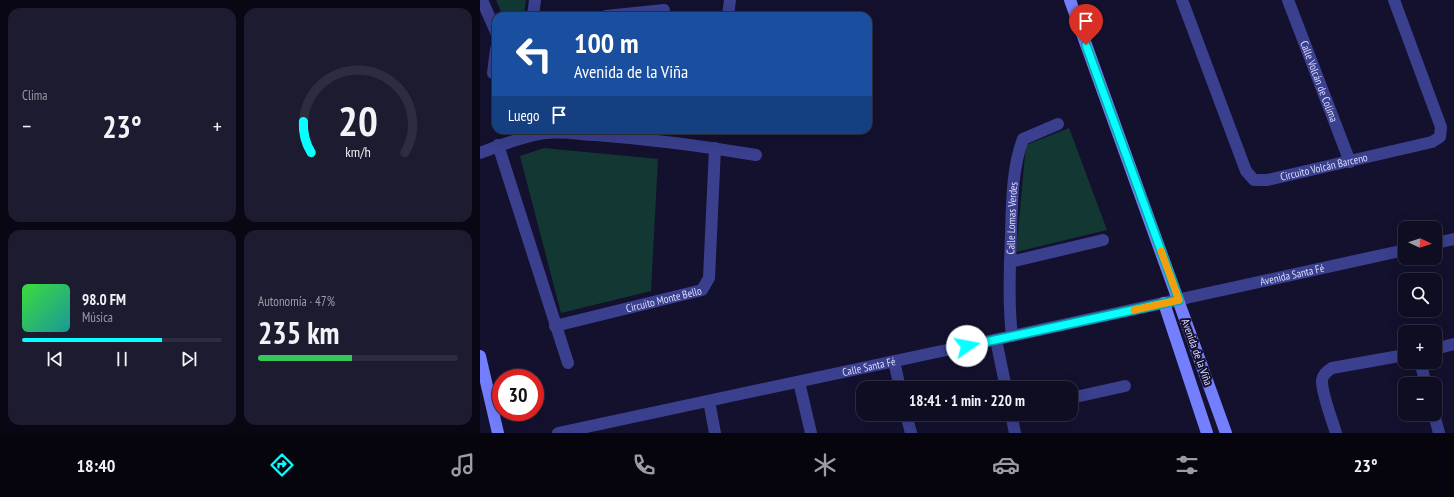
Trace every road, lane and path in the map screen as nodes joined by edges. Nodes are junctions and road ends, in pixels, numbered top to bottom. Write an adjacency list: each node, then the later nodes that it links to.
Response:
1 (535, 0): 9 (street)
2 (730, 0): 11 (street)
3 (1070, 0): 26 (street, Avenida de la Viña)
4 (1182, 0): 20 (street, Circuito Volcán Barceno)
5 (1288, 0): 20 (street, Calle Volcán de Colima)
6 (1394, 0): 20 (street, Circuito Volcán Barceno)
7 (482, 5): 12 (street)
8 (664, 10): 10 (street)
9 (534, 12)
10 (645, 12)
11 (728, 12)
12 (492, 24)
13 (1058, 124): 25 (street, Calle Lomas Verdes)
14 (536, 134): 16 (street)
15 (572, 134): 17 (street)
16 (498, 145): 18 (street); 28 (street)
17 (715, 148): 19 (street); 28 (street, Circuito Monte Bello)
18 (480, 153)
19 (756, 155)
20 (1350, 162)
21 (1454, 239): 23 (street)
22 (1103, 240): 25 (street)
23 (1442, 242)
24 (1398, 252): 26 (street, Avenida Santa Fé)
25 (1010, 262): 29 (street, Calle Lomas Verdes)
26 (1179, 300): 27 (street, Calle Santa Fé); 54 (street, Avenida de la Viña)
27 (1164, 303): 29 (street, Calle Santa Fé); 53 (street, Avenida de la Viña)
28 (555, 326): 36 (street)
29 (1012, 336): 30 (street, Calle Santa Fé)
30 (996, 340): 35 (street, Calle Santa Fé); 38 (street)
31 (1454, 344): 32 (street)
32 (1442, 347)
33 (480, 356): 47 (street)
34 (1398, 356): 55 (street)
35 (894, 362): 37 (street); 39 (street, Calle Santa Fé)
36 (568, 363)
37 (898, 381)
38 (1005, 381)
39 (799, 382): 42 (street, Calle Santa Fé); 50 (street)
40 (1125, 386): 41 (street)
41 (1078, 396)
42 (709, 401): 46 (street, Calle Santa Fé); 49 (street)
43 (907, 421): 51 (street)
44 (1012, 421): 52 (street)
45 (1436, 421): 56 (street)
46 (610, 428): 48 (street, Calle Santa Fé)
47 (498, 433)
48 (558, 433)
49 (714, 433)
50 (811, 433)
51 (910, 433)
52 (1015, 433)
53 (1207, 433)
54 (1226, 433)
55 (1336, 433)
56 (1439, 433)

